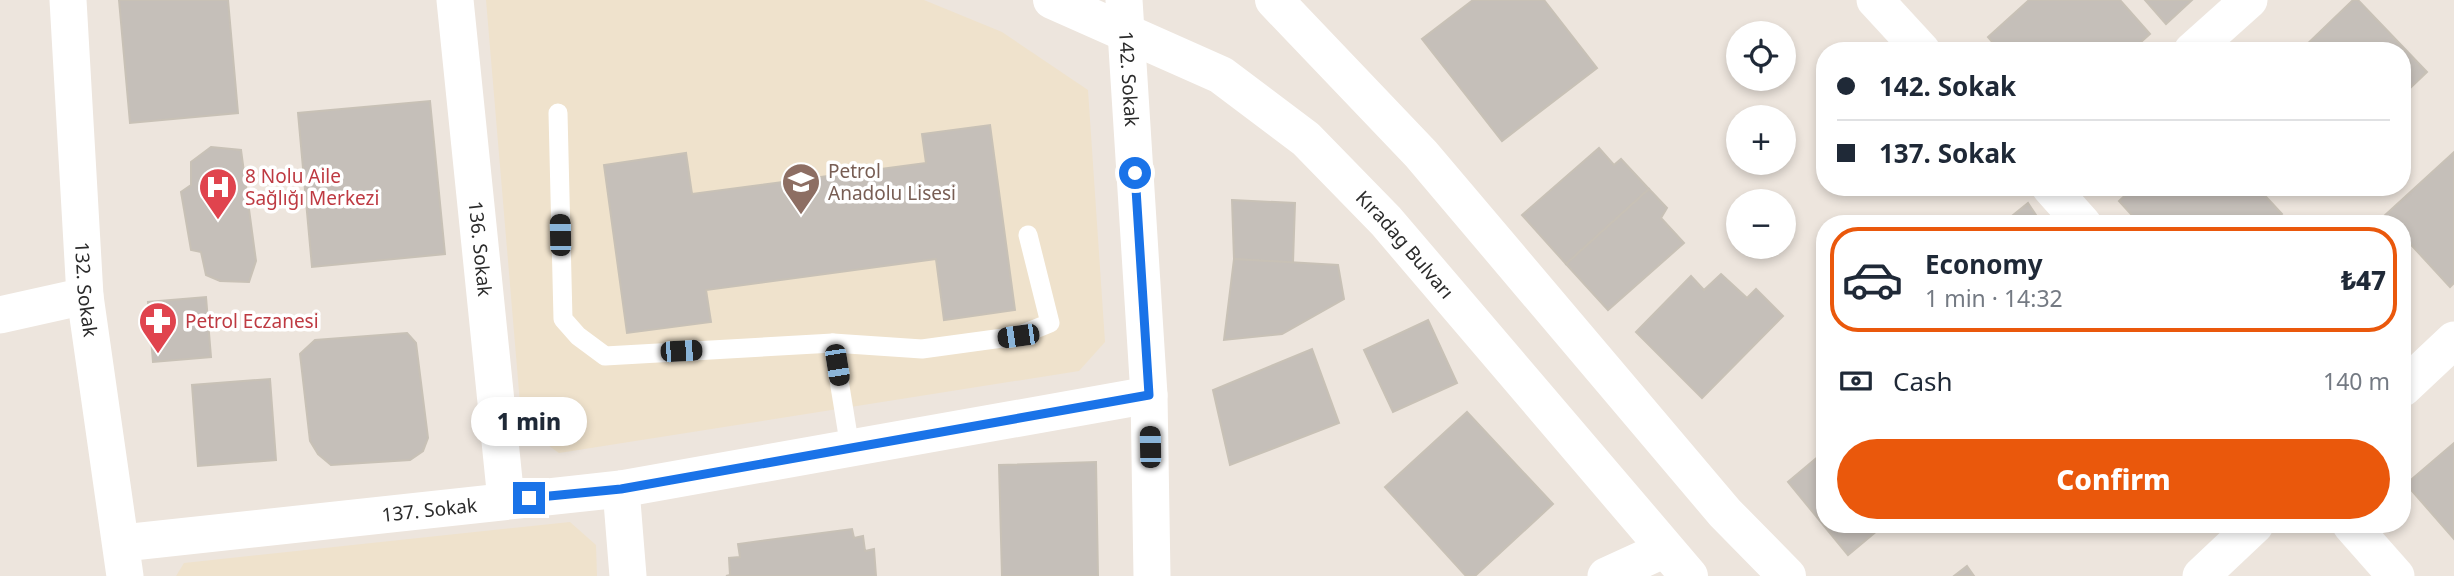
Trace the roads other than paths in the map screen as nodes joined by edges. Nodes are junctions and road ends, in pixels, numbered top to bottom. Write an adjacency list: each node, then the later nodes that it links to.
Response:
1 (68, 0): 14 (street, 132. Sokak)
2 (455, 0): 22 (street, 136. Sokak)
3 (1052, 0): 7 (main road, Kıradag Bulvarı)
4 (1274, 0): 30 (main road)
5 (1875, 0): 8 (street)
6 (2249, 0): 9 (street)
7 (1125, 17): 19 (street, 142. Sokak); 26 (main road, Kıradag Bulvarı)
8 (1914, 42)
9 (2202, 42)
10 (558, 113): 17 (lane)
11 (2058, 196): 12 (street)
12 (2075, 215)
13 (1028, 235): 17 (lane)
14 (85, 296): 15 (street); 25 (street, 132. Sokak)
15 (0, 315)
16 (2454, 340): 18 (street)
17 (833, 342): 20 (lane)
18 (2411, 380)
19 (1149, 395): 20 (street, 137. Sokak); 28 (street, 142. Sokak)
20 (850, 448): 21 (street, 137. Sokak)
21 (621, 489): 22 (street, 137. Sokak); 27 (street)
22 (506, 500): 25 (street, 137. Sokak)
23 (2247, 533): 31 (street)
24 (2358, 533): 32 (street)
25 (124, 559)
26 (1677, 562): 29 (street)
27 (628, 576)
28 (1152, 576)
29 (1606, 576)
30 (1787, 576)
31 (2201, 576)
32 (2396, 576)

